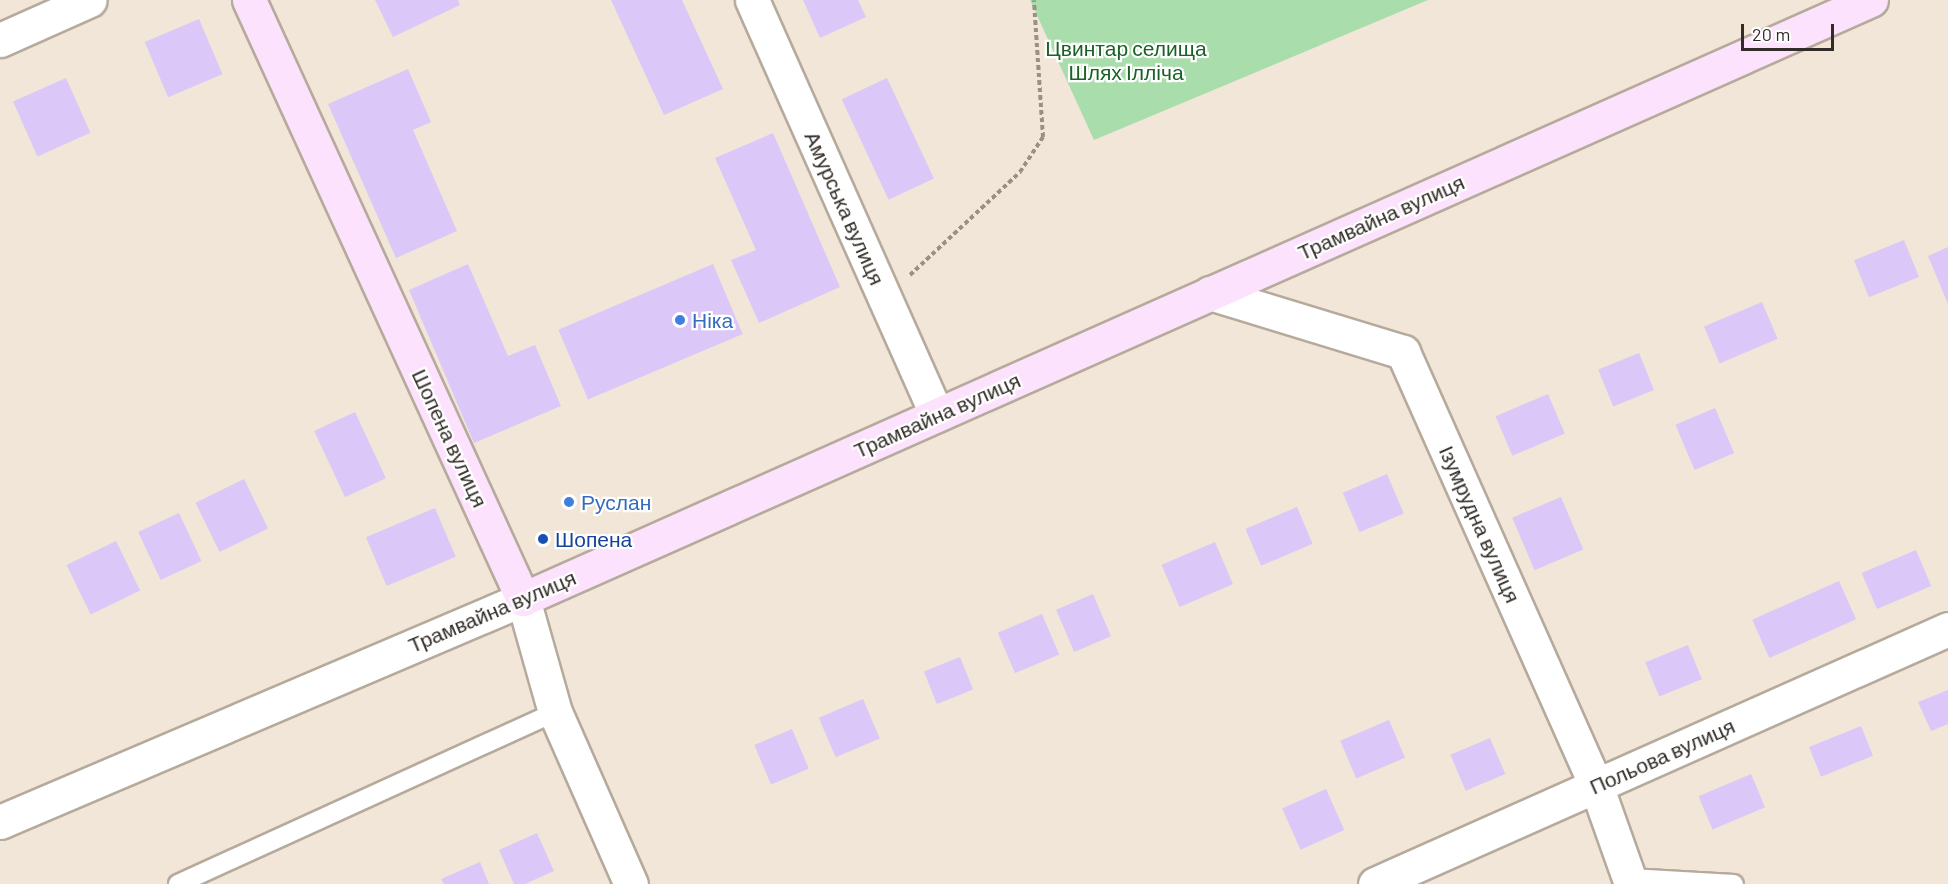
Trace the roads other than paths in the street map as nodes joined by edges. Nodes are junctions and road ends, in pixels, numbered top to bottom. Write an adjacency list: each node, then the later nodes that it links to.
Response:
1 (90, 0): 5 (street)
2 (249, 0): 8 (street, Шопена вулиця)
3 (752, 0): 7 (street, Амурська вулиця)
4 (1871, 0): 6 (street, Трамвайна вулиця)
5 (0, 40)
6 (1210, 293): 7 (street, Трамвайна вулиця); 11 (street, Ізумрудна вулиця)
7 (937, 415): 8 (street, Трамвайна вулиця)
8 (523, 598): 10 (street, Шопена вулиця); 12 (street, Трамвайна вулиця)
9 (1948, 628): 11 (street, Польова вулиця)
10 (555, 712): 14 (lane); 15 (street, Шопена вулиця)
11 (1596, 785): 13 (street, Ізумрудна вулиця); 16 (street, Польова вулиця)
12 (0, 822)
13 (1630, 881): 17 (lane)
14 (178, 884)
15 (631, 884)
16 (1375, 884)
17 (1734, 884)

